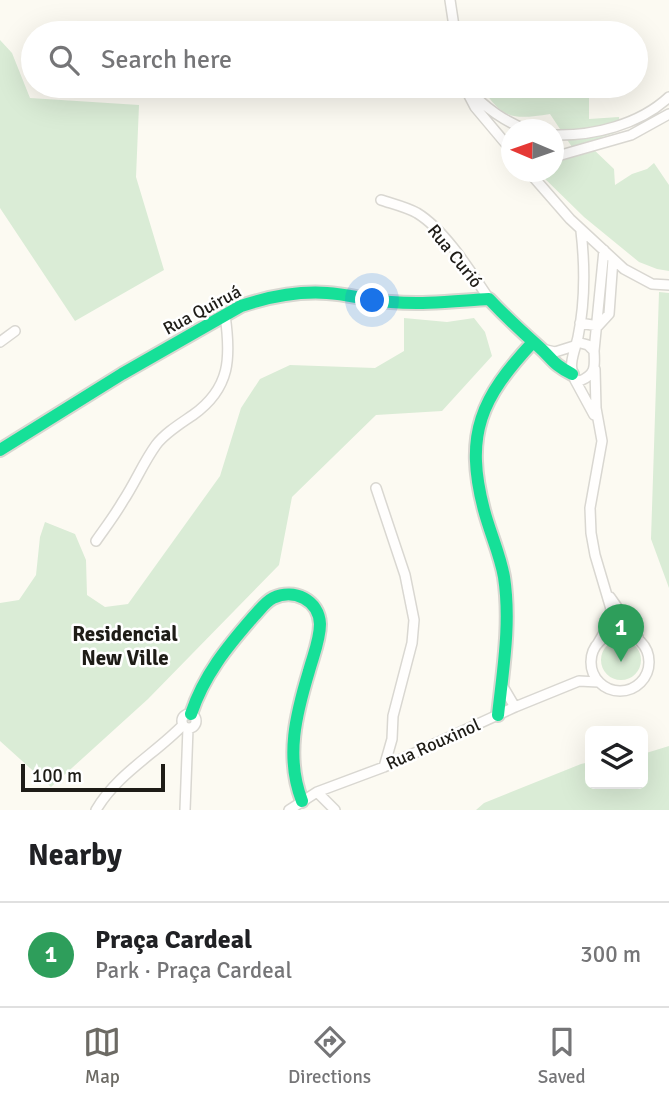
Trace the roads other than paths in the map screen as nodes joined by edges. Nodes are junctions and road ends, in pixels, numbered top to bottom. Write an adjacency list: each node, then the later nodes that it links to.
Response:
1 (450, 0): 2 (street)
2 (453, 21)
3 (669, 97): 8 (street)
4 (471, 98): 9 (street)
5 (478, 98): 7 (street)
6 (669, 114): 10 (street)
7 (509, 119)
8 (564, 135)
9 (501, 139)
10 (564, 153)
11 (541, 182): 13 (street)
12 (381, 200): 18 (street, Rua Curió)
13 (582, 231): 14 (street); 15 (street)
14 (584, 254): 15 (street); 20 (street)
15 (603, 254): 16 (street); 21 (street)
16 (613, 259): 17 (street); 21 (street)
17 (669, 285)
18 (488, 299): 19 (street, Rua Quiruá); 25 (street)
19 (225, 315): 30 (street, Rua Quiruá); 32 (street)
20 (580, 323): 21 (street); 24 (street)
21 (598, 326): 26 (street)
22 (15, 331): 23 (street)
23 (0, 342)
24 (575, 344): 25 (street); 26 (street); 28 (street)
25 (537, 345): 28 (street); 39 (street)
26 (594, 351): 27 (street)
27 (595, 369): 28 (street); 29 (street)
28 (574, 377): 29 (street)
29 (600, 426): 33 (street)
30 (3, 446)
31 (376, 488): 43 (street)
32 (96, 541)
33 (606, 591): 34 (street); 35 (street)
34 (640, 642): 35 (street); 38 (street)
35 (598, 643): 36 (street)
36 (592, 668): 37 (street, Rua Rouxinol); 38 (street)
37 (579, 681): 38 (street, Rua Rouxinol); 40 (street, Rua Rouxinol)
38 (598, 682)
39 (502, 685): 40 (street); 41 (street)
40 (515, 707): 41 (street, Rua Rouxinol)
41 (498, 715): 44 (street, Rua Rouxinol)
42 (190, 722): 47 (street); 48 (street); 49 (street)
43 (392, 739): 44 (street); 45 (street)
44 (406, 757): 45 (street, Rua Rouxinol)
45 (384, 766): 46 (street, Rua Rouxinol)
46 (317, 792): 47 (street, Rua Rouxinol); 51 (street)
47 (302, 801): 50 (street, Rua Rouxinol)
48 (96, 810)
49 (185, 810)
50 (289, 810)
51 (335, 810)

